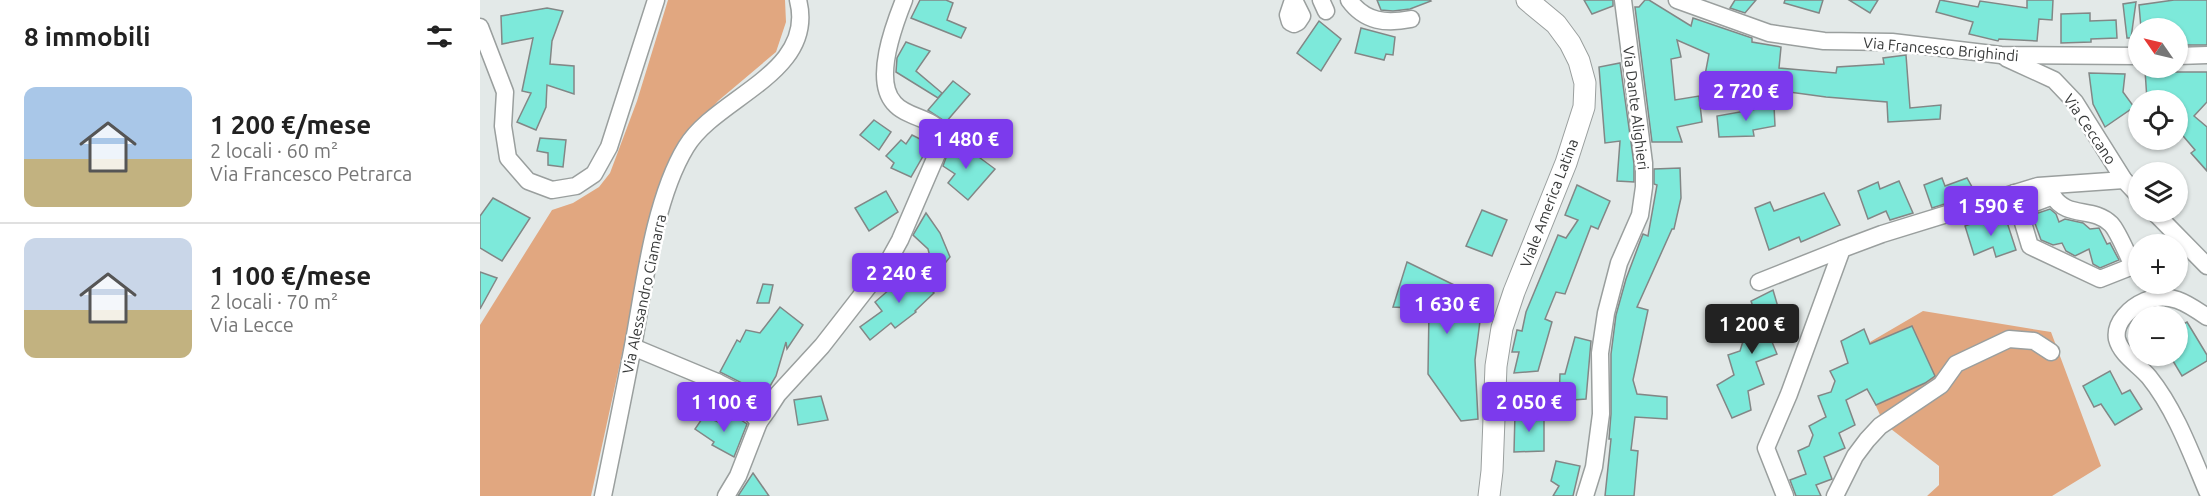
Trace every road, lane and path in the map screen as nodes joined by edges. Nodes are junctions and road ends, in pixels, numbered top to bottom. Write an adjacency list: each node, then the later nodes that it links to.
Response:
1 (656, 0): 9 (street)
2 (798, 0): 22 (street, Via Alessandro Ciamarra)
3 (904, 0): 26 (street)
4 (1349, 0): 8 (street)
5 (1527, 0): 30 (main road, Viale America Latina)
6 (1623, 0): 31 (street, Via Dante Alighieri)
7 (1677, 0): 10 (street, Via Francesco Brighindi)
8 (1411, 19)
9 (480, 27)
10 (2001, 55): 12 (street, Via Francesco Brighindi); 14 (street, Via Ceccano)
11 (2207, 55): 13 (street)
12 (2128, 56)
13 (2188, 56)
14 (2124, 180): 15 (street, Via Ceccano); 16 (street)
15 (2128, 184)
16 (2016, 201): 16 (street); 18 (street)
17 (2164, 222): 19 (street)
18 (1842, 249): 20 (street); 32 (street)
19 (2207, 266)
20 (1759, 282)
21 (2207, 316): 27 (street)
22 (633, 347): 24 (street); 28 (street, Via Alessandro Ciamarra)
23 (2051, 352): 33 (street)
24 (717, 382): 25 (street); 26 (street)
25 (716, 408)
26 (759, 422): 29 (street)
27 (2207, 491)
28 (603, 496)
29 (726, 496)
30 (1490, 496)
31 (1585, 496)
32 (1785, 496)
33 (1835, 496)

